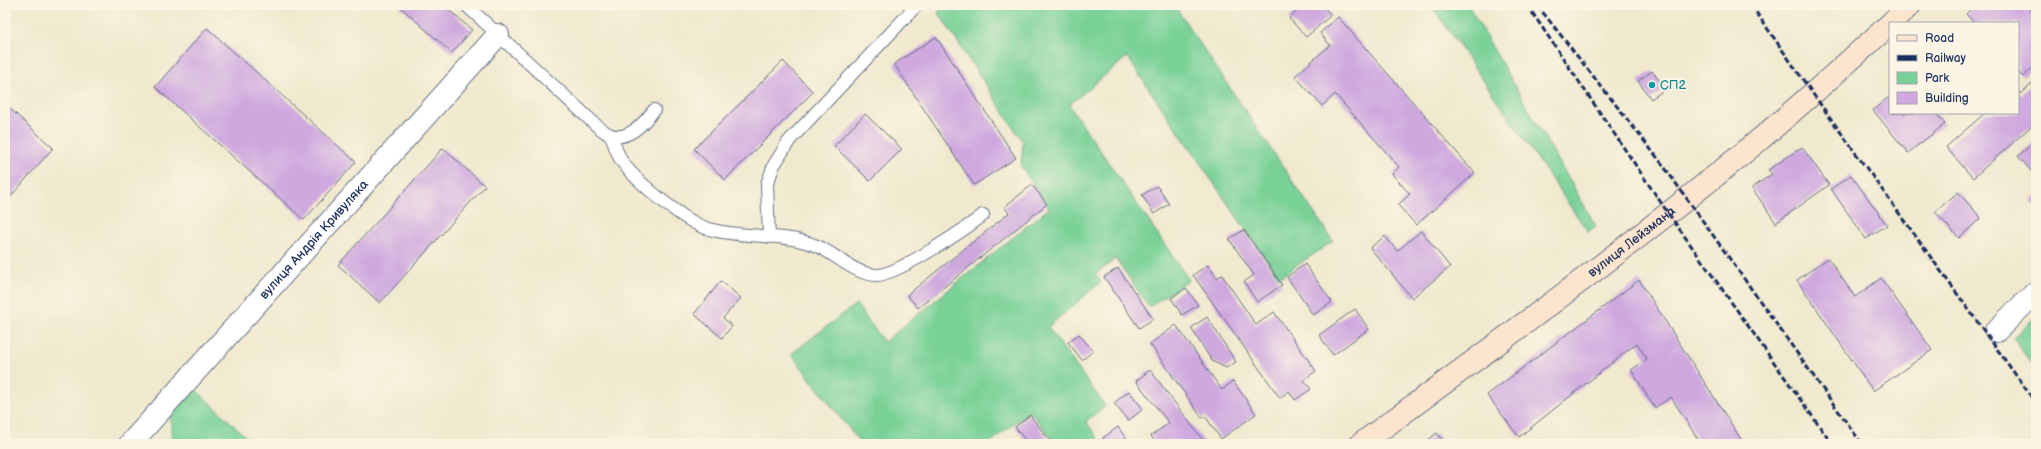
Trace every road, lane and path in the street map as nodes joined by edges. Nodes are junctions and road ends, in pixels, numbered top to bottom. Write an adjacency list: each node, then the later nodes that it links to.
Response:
1 (466, 5): 6 (lane)
2 (918, 5): 10 (lane)
3 (1910, 5): 4 (street, вулиця Лейзмана)
4 (1891, 22)
5 (1889, 24): 14 (street, вулиця Лейзмана)
6 (498, 35): 8 (lane); 13 (street, вулиця Андрія Кривуляка)
7 (654, 110): 8 (lane)
8 (610, 135): 10 (lane)
9 (983, 215): 10 (lane)
10 (769, 237)
11 (2036, 292): 12 (street)
12 (1996, 331)
13 (130, 444)
14 (1361, 444)

